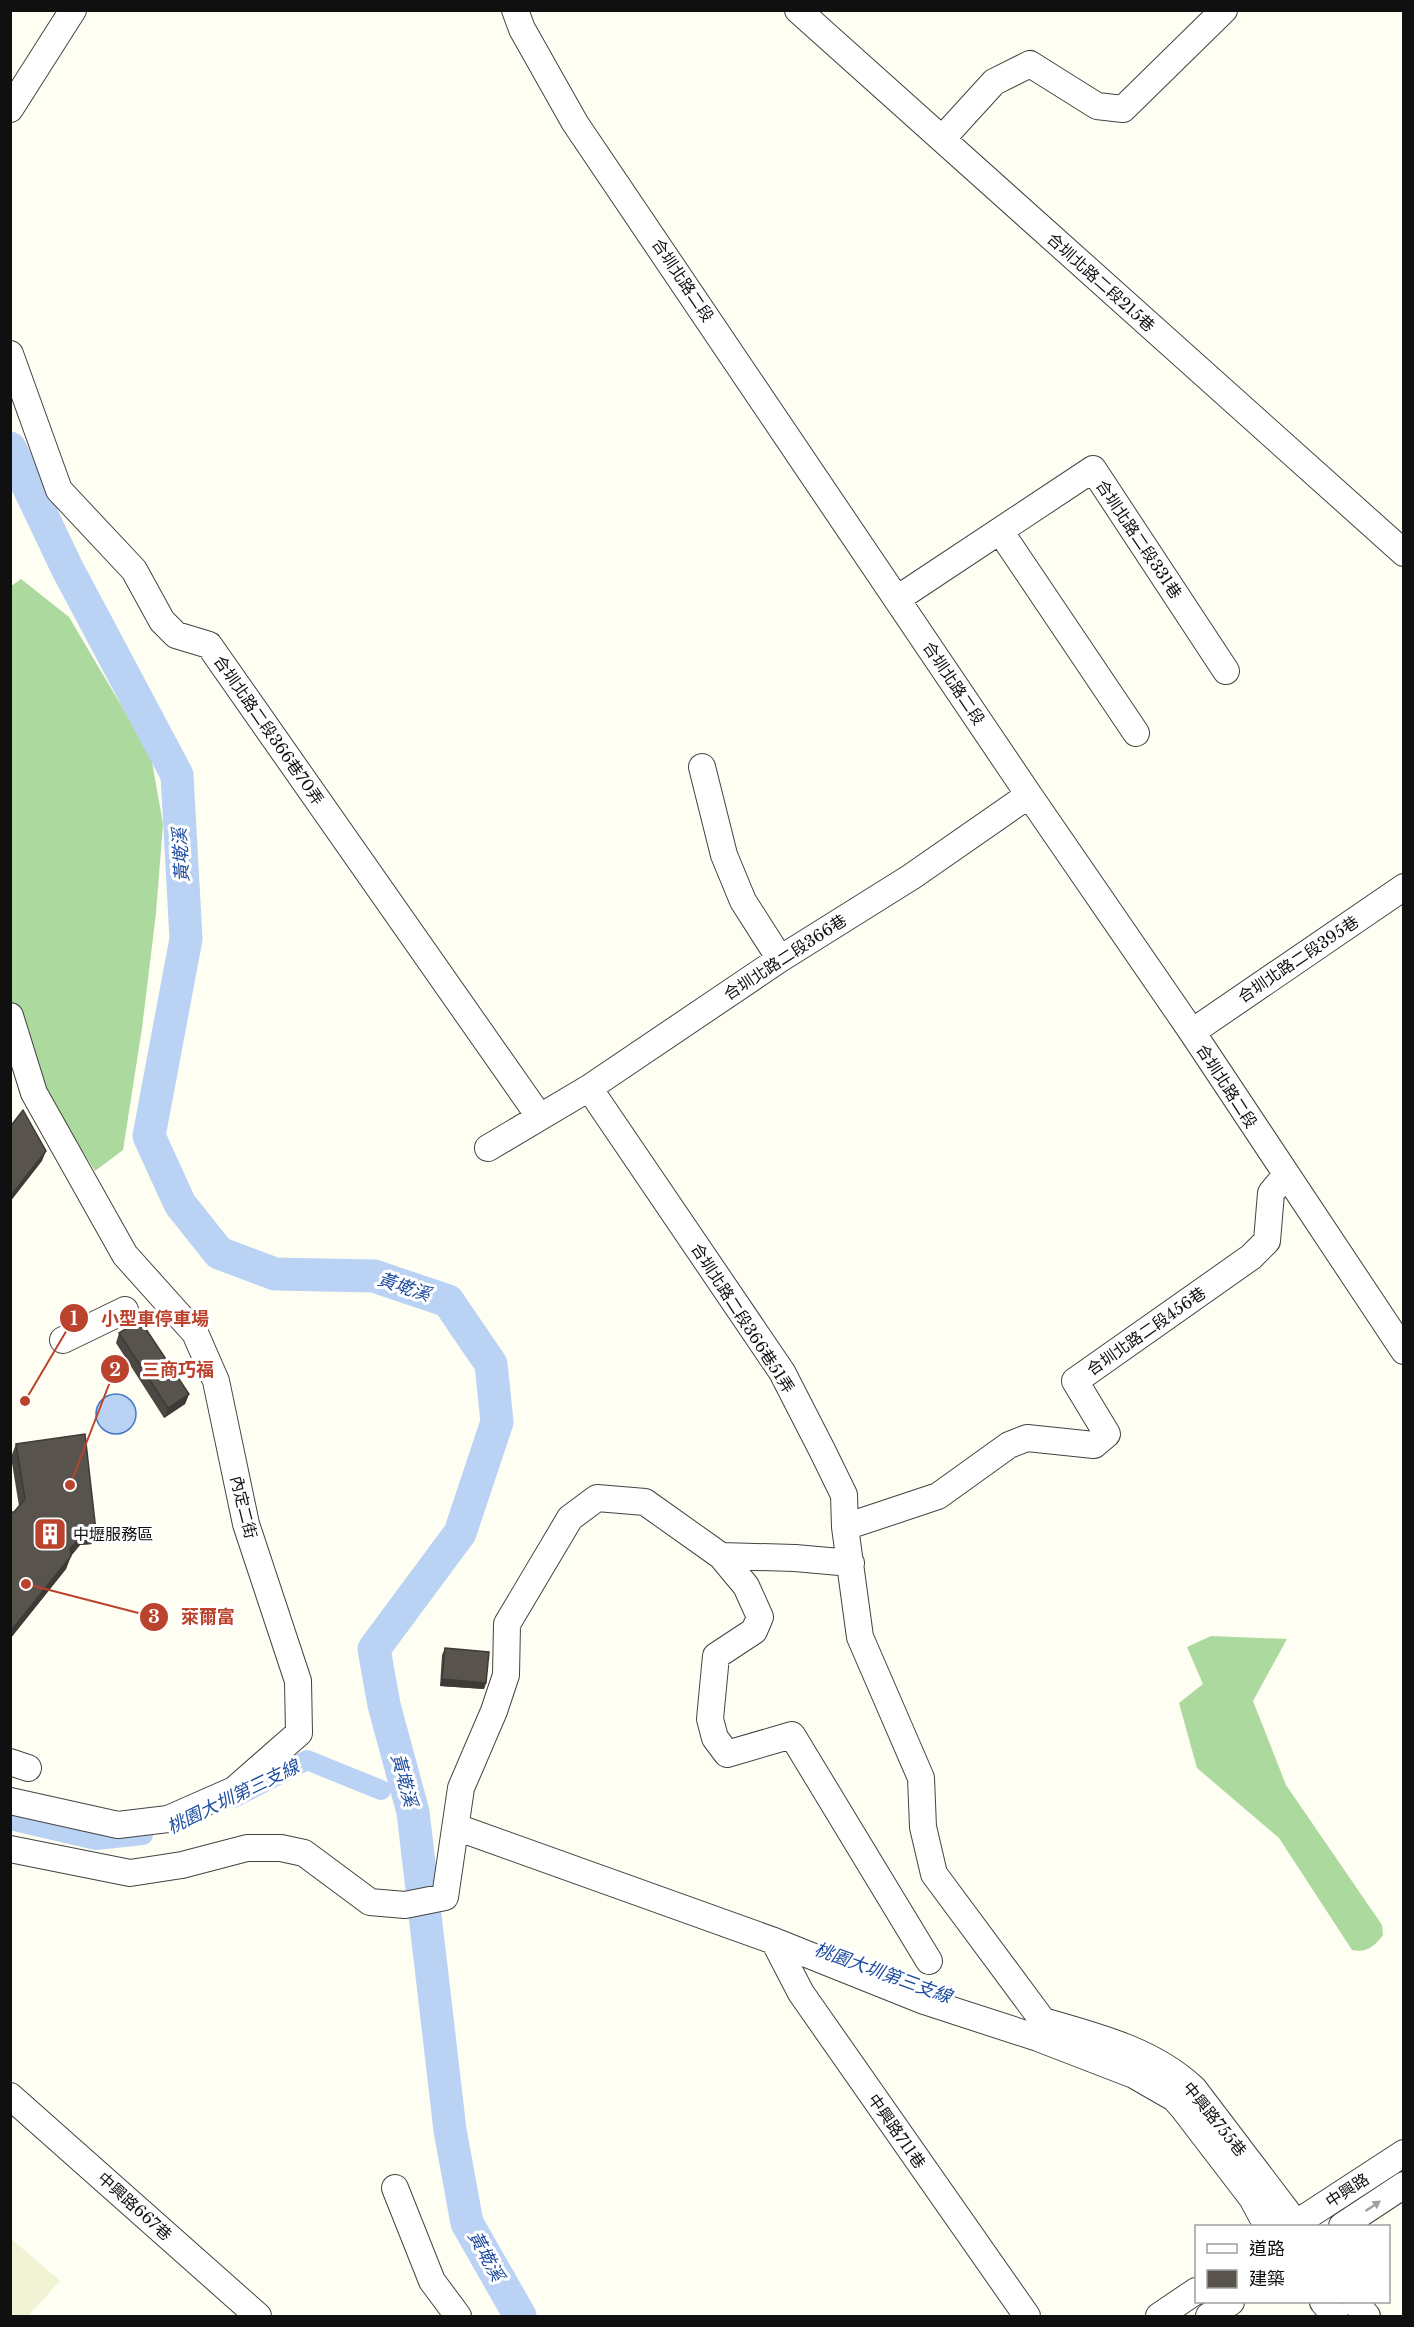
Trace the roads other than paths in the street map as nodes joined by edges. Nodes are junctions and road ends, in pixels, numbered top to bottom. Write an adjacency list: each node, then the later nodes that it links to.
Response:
1 (73, 10): 5 (street)
2 (515, 10): 10 (street, 合圳北路二段)
3 (798, 10): 6 (street, 合圳北路二段215巷)
4 (1224, 10): 6 (street)
5 (10, 109)
6 (942, 139): 9 (street, 合圳北路二段215巷)
7 (10, 354): 20 (street, 合圳北路二段366巷70弄)
8 (1000, 531): 10 (street, 合圳北路二段331巷); 11 (street, 合圳北路二段331巷); 12 (street)
9 (1404, 553)
10 (897, 599): 14 (street, 合圳北路二段)
11 (1227, 671)
12 (1136, 733)
13 (702, 766): 16 (street)
14 (1029, 795): 16 (street, 合圳北路二段366巷); 18 (street, 合圳北路二段)
15 (1404, 886): 18 (street, 合圳北路二段395巷)
16 (780, 959): 19 (street, 合圳北路二段366巷)
17 (10, 1016): 29 (street, 內定二街)
18 (1192, 1032): 22 (street, 合圳北路二段)
19 (589, 1088): 20 (street, 合圳北路二段366巷); 26 (street, 合圳北路二段366巷51弄)
20 (540, 1116): 21 (street, 合圳北路二段366巷)
21 (488, 1148)
22 (1286, 1175): 25 (street, 合圳北路二段); 26 (street, 合圳北路二段456巷)
23 (126, 1310): 24 (street)
24 (63, 1340)
25 (1404, 1350)
26 (845, 1527): 28 (street, 合圳北路二段366巷51弄)
27 (721, 1556): 28 (street); 30 (street); 33 (street)
28 (852, 1563): 34 (street, 合圳北路二段366巷51弄)
29 (10, 1801)
30 (456, 1827): 31 (street); 32 (street)
31 (10, 1849)
32 (774, 1941): 34 (street); 48 (street, 中興路711巷)
33 (928, 1962)
34 (1040, 2029): 39 (street); 40 (street, 中興路755巷)
35 (10, 2096): 46 (street, 中興路667巷)
36 (1404, 2153): 40 (street, 中興路)
37 (1404, 2185): 41 (street, 中興路, one-way to 37)
38 (395, 2188): 47 (street)
39 (1266, 2225)
40 (1295, 2225)
41 (1344, 2225)
42 (1195, 2292): 49 (street)
43 (1228, 2303): 50 (street)
44 (1325, 2303): 51 (street)
45 (1357, 2303): 52 (street)
46 (258, 2316)
47 (458, 2316)
48 (1027, 2316)
49 (1158, 2316)
50 (1209, 2316)
51 (1335, 2316)
52 (1367, 2316)

